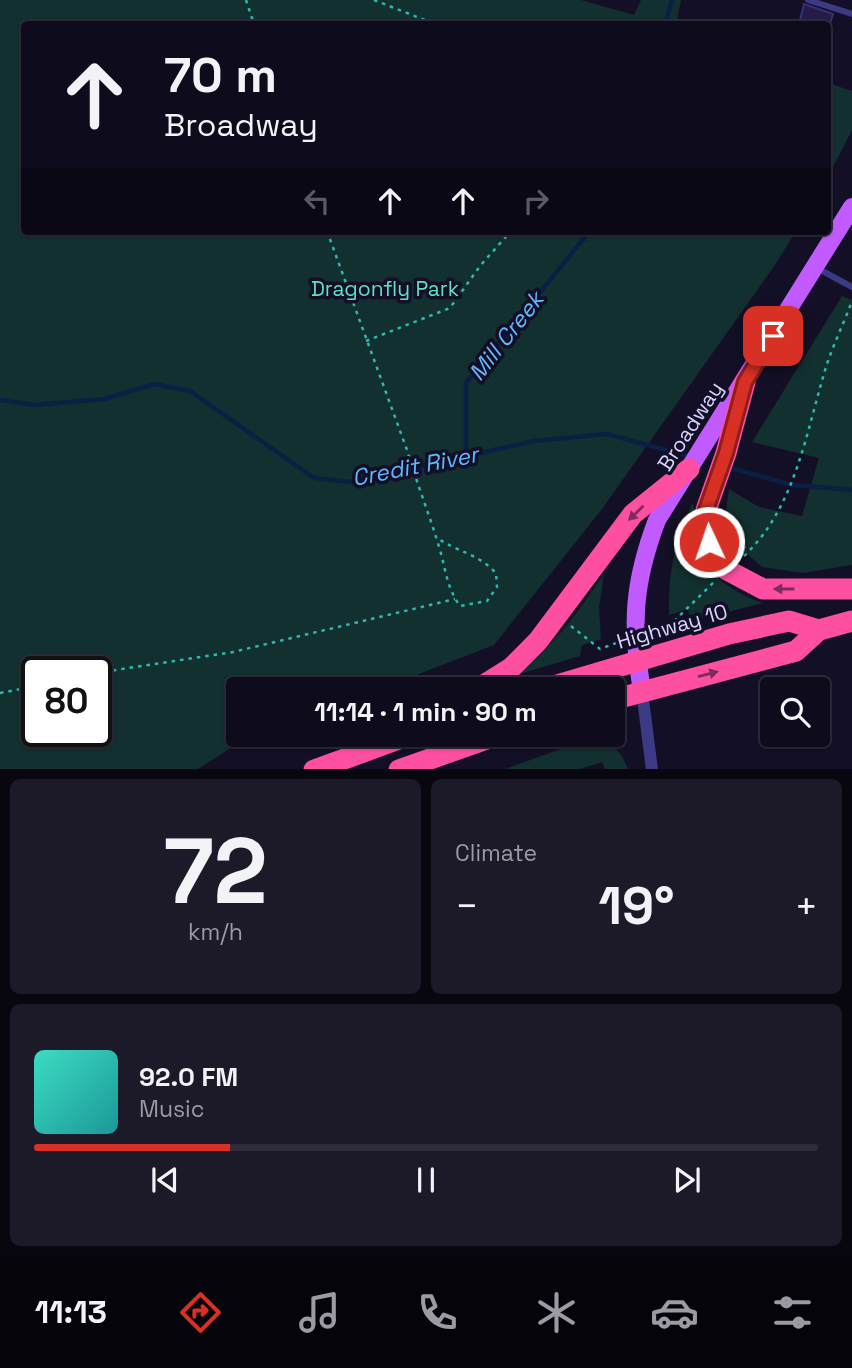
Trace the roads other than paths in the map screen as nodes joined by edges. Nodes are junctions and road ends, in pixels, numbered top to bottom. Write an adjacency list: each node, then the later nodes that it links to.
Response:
1 (808, 0): 2 (lane)
2 (852, 15)
3 (852, 208): 4 (main road, Broadway)
4 (814, 267): 5 (lane); 6 (main road, Broadway)
5 (852, 287)
6 (745, 382): 7 (main road, Broadway); 8 (highway, one-way to 6)
7 (689, 469): 11 (main road, Broadway); 12 (highway, one-way to 12)
8 (852, 589)
9 (852, 621): 10 (highway, Highway 10)
10 (819, 630): 11 (highway, Highway 10); 14 (highway, Highway 10, one-way to 10)
11 (637, 661): 13 (highway, Highway 10); 14 (main road, Broadway)
12 (497, 677)
13 (583, 677)
14 (642, 691): 15 (highway, Highway 10); 20 (street)
15 (625, 696)
16 (374, 747): 18 (highway)
17 (463, 747): 19 (highway)
18 (314, 769)
19 (399, 769)
20 (652, 769)

